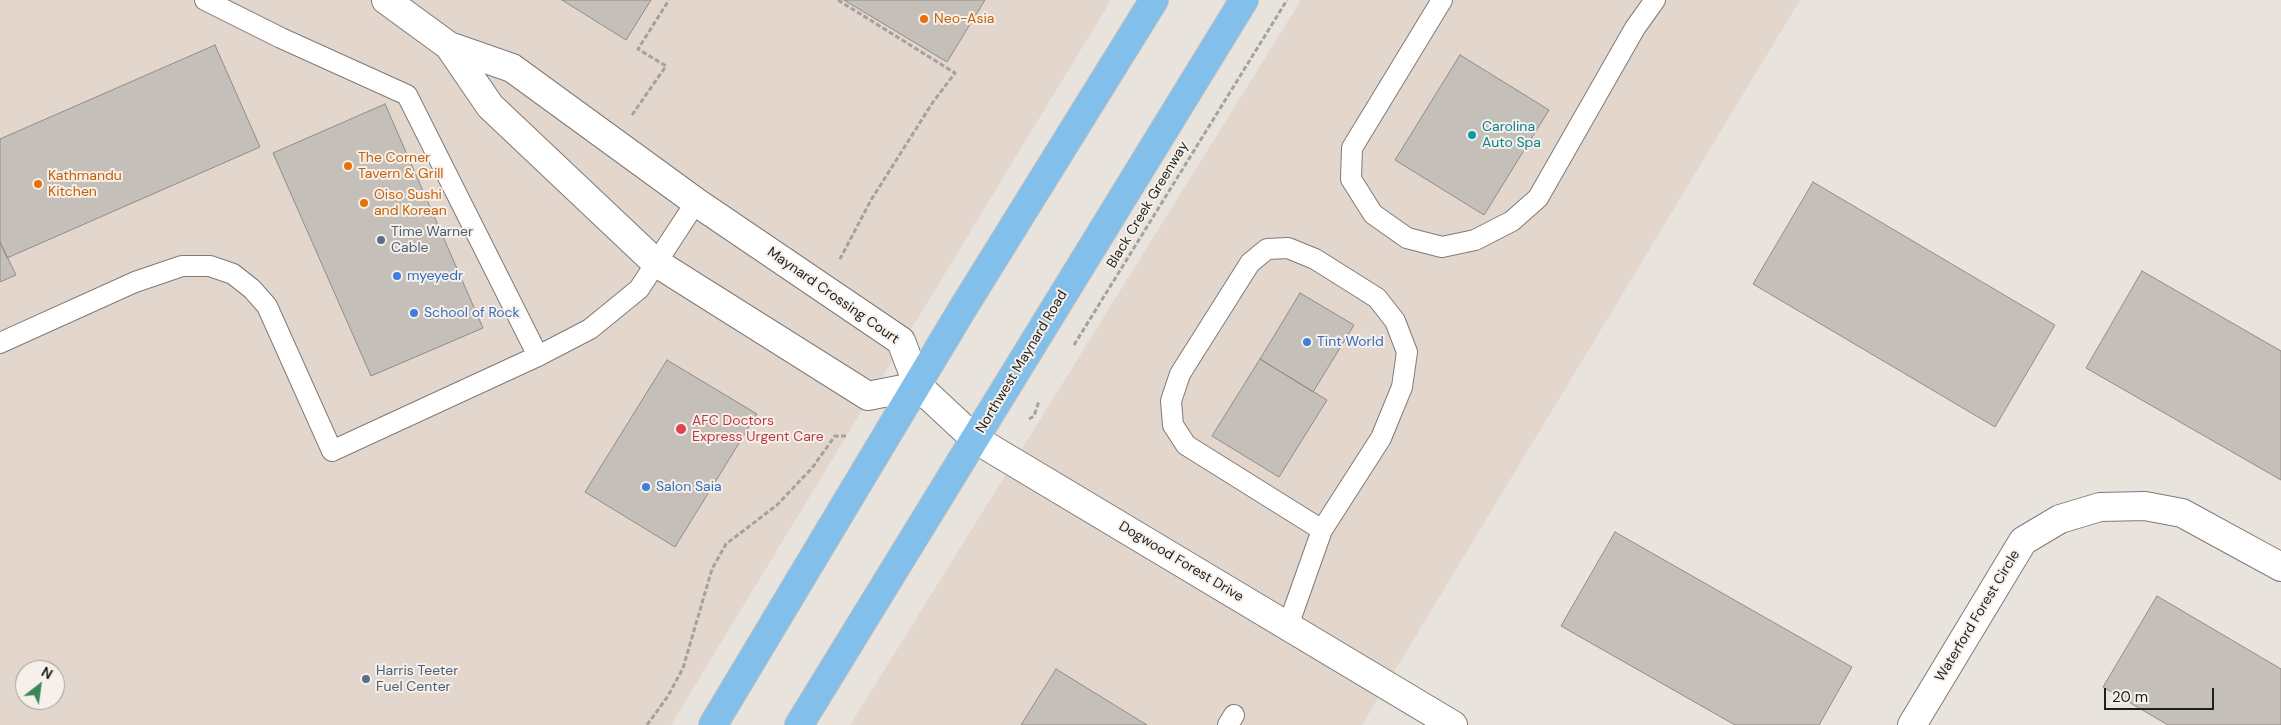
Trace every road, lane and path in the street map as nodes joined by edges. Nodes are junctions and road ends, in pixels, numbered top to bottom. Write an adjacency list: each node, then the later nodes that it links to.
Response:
1 (204, 0): 17 (lane)
2 (386, 0): 10 (street, Maynard Crossing Court)
3 (669, 0): 11 (path)
4 (838, 0): 13 (path)
5 (1154, 0): 18 (main road)
6 (1244, 0): 22 (main road, Northwest Maynard Road)
7 (1287, 0): 16 (path, Black Creek Greenway)
8 (1442, 0): 9 (lane)
9 (1655, 0)
10 (449, 46): 12 (street, Maynard Crossing Court); 14 (street, Maynard Crossing Court)
11 (631, 116)
12 (696, 202): 14 (lane); 18 (street, Maynard Crossing Court)
13 (840, 259)
14 (655, 262): 17 (lane); 18 (street, Maynard Crossing Court)
15 (0, 343): 17 (lane)
16 (1069, 352)
17 (538, 356)
18 (918, 386): 22 (street, Dogwood Forest Drive); 27 (main road)
19 (1042, 392): 20 (path)
20 (1029, 419)
21 (846, 436): 26 (path)
22 (975, 439): 25 (street, Dogwood Forest Drive); 28 (main road, Northwest Maynard Road)
23 (1322, 530): 23 (lane); 25 (lane)
24 (2281, 567): 30 (street, Waterford Forest Circle)
25 (1288, 626): 29 (street, Dogwood Forest Drive)
26 (647, 725)
27 (713, 725)
28 (799, 725)
29 (1453, 725)
30 (1912, 725)

